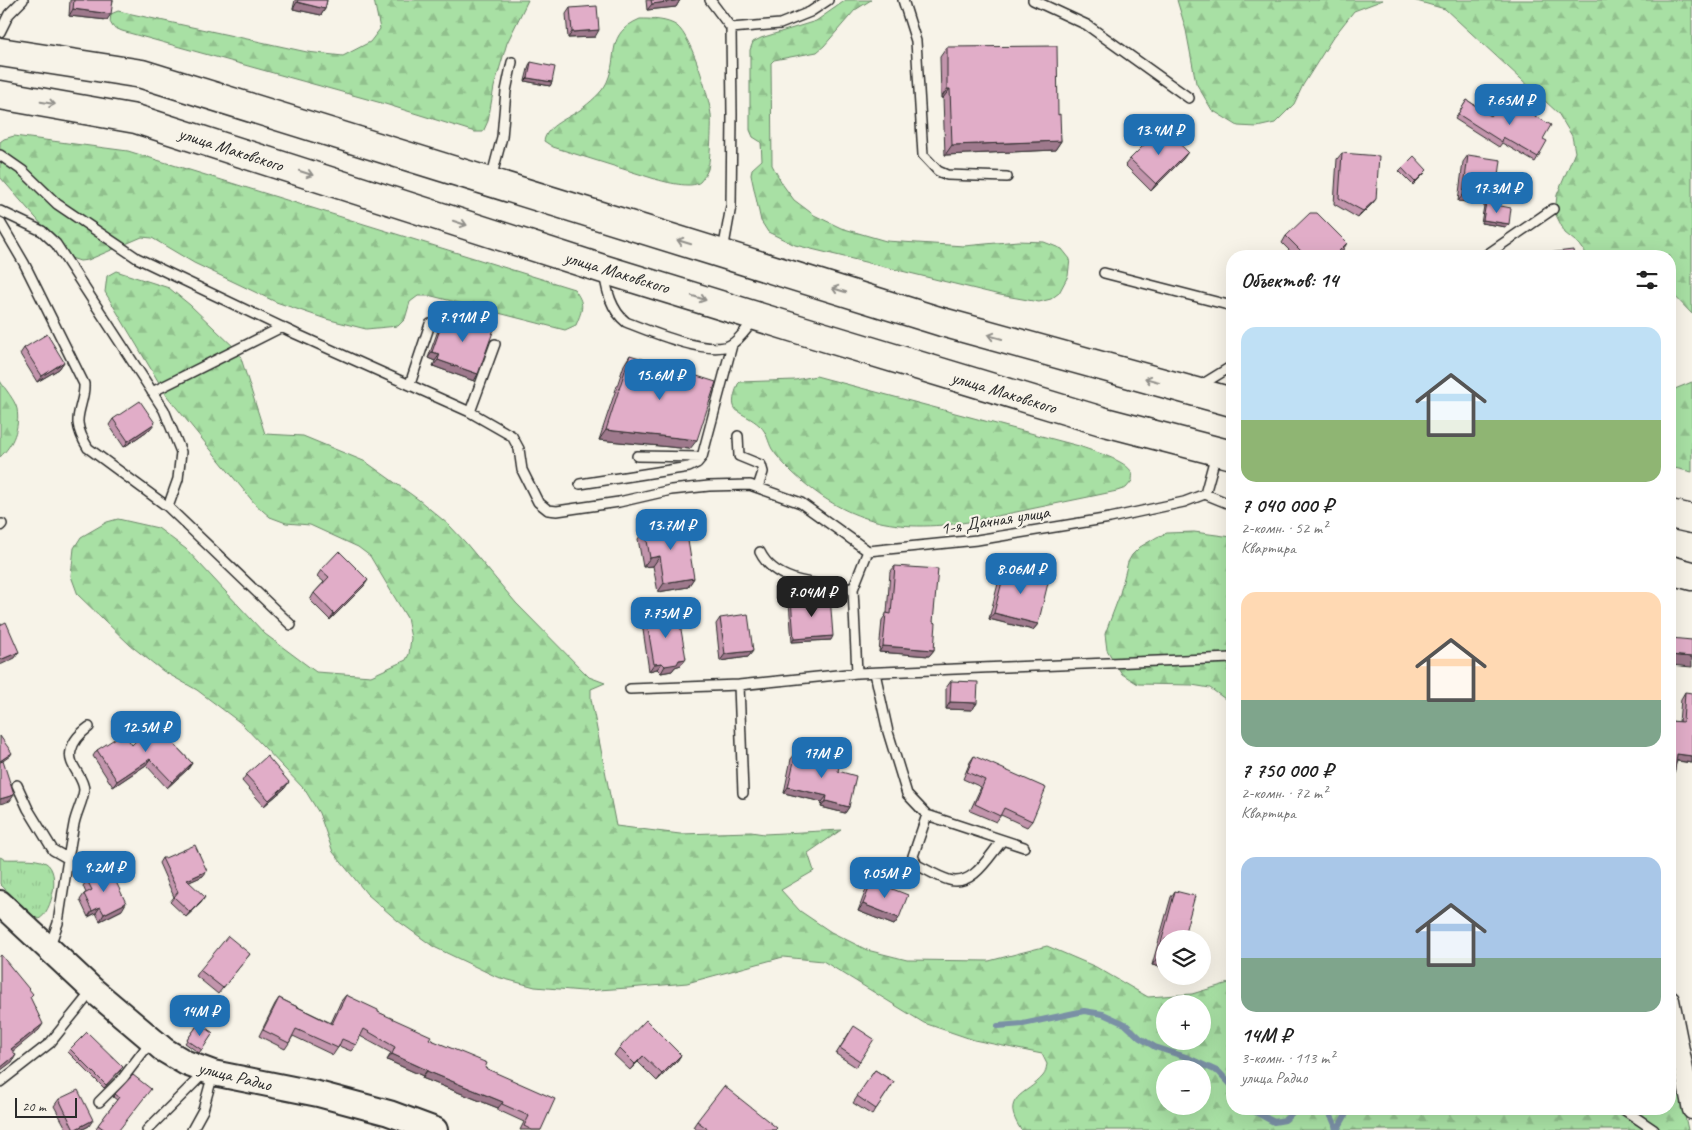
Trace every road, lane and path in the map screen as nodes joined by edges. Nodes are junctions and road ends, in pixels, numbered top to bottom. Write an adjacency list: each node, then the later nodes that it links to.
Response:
1 (23, 0): 7 (lane)
2 (710, 0): 6 (lane)
3 (828, 0): 6 (lane)
4 (903, 0): 13 (lane)
5 (1033, 0): 11 (lane)
6 (731, 28): 19 (lane)
7 (0, 32)
8 (0, 52): 14 (highway)
9 (512, 62): 14 (lane)
10 (0, 95): 20 (highway, улица Маковского, one-way to 20)
11 (1189, 98)
12 (0, 154): 25 (lane)
13 (1007, 177)
14 (490, 182): 19 (highway, one-way to 14)
15 (1553, 209): 18 (lane)
16 (0, 212): 31 (lane)
17 (0, 222): 42 (lane)
18 (1494, 250)
19 (722, 254): 30 (highway, one-way to 19)
20 (603, 268): 23 (highway, улица Маковского, one-way to 23); 27 (lane)
21 (1104, 273): 22 (lane)
22 (1226, 304)
23 (757, 316): 27 (lane); 35 (highway, улица Маковского)
24 (430, 324): 29 (lane)
25 (282, 327): 29 (lane); 31 (lane)
26 (495, 344): 33 (lane)
27 (732, 345): 37 (lane)
28 (1226, 370): 30 (lane)
29 (410, 384): 33 (lane)
30 (1192, 391): 32 (highway)
31 (152, 392): 42 (lane)
32 (1226, 400)
33 (470, 412): 39 (lane)
34 (738, 436): 39 (lane)
35 (1224, 453): 40 (lane)
36 (636, 456): 37 (lane)
37 (702, 457): 38 (lane)
38 (580, 484)
39 (758, 487): 45 (lane)
40 (1204, 494): 41 (lane); 45 (lane, 1-я Дачная улица)
41 (1226, 503)
42 (168, 507): 50 (lane)
43 (1676, 515): 44 (highway)
44 (1692, 519)
45 (868, 551): 49 (lane)
46 (760, 552): 49 (lane)
47 (1676, 572): 48 (highway)
48 (1692, 576)
49 (853, 589): 52 (lane)
50 (291, 625)
51 (1226, 658): 53 (lane)
52 (856, 673): 53 (lane); 54 (lane)
53 (875, 673): 59 (lane)
54 (739, 685): 55 (lane); 58 (lane)
55 (630, 689)
56 (89, 726): 62 (lane)
57 (17, 785): 62 (lane)
58 (743, 793)
59 (927, 815): 60 (lane); 60 (lane)
60 (1002, 840): 61 (lane)
61 (1024, 847)
62 (67, 858): 64 (lane)
63 (0, 903): 64 (main road, улица Радио)
64 (47, 946): 65 (main road, улица Радио)
65 (93, 990): 67 (main road, улица Радио); 69 (lane)
66 (1676, 1030): 71 (street)
67 (152, 1040): 68 (main road, улица Радио); 70 (lane)
68 (210, 1072): 73 (lane); 74 (lane); 75 (main road, улица Радио)
69 (0, 1082)
70 (100, 1102)
71 (1692, 1110)
72 (1632, 1115): 76 (lane)
73 (147, 1130)
74 (192, 1130)
75 (435, 1130)
76 (1654, 1130)

